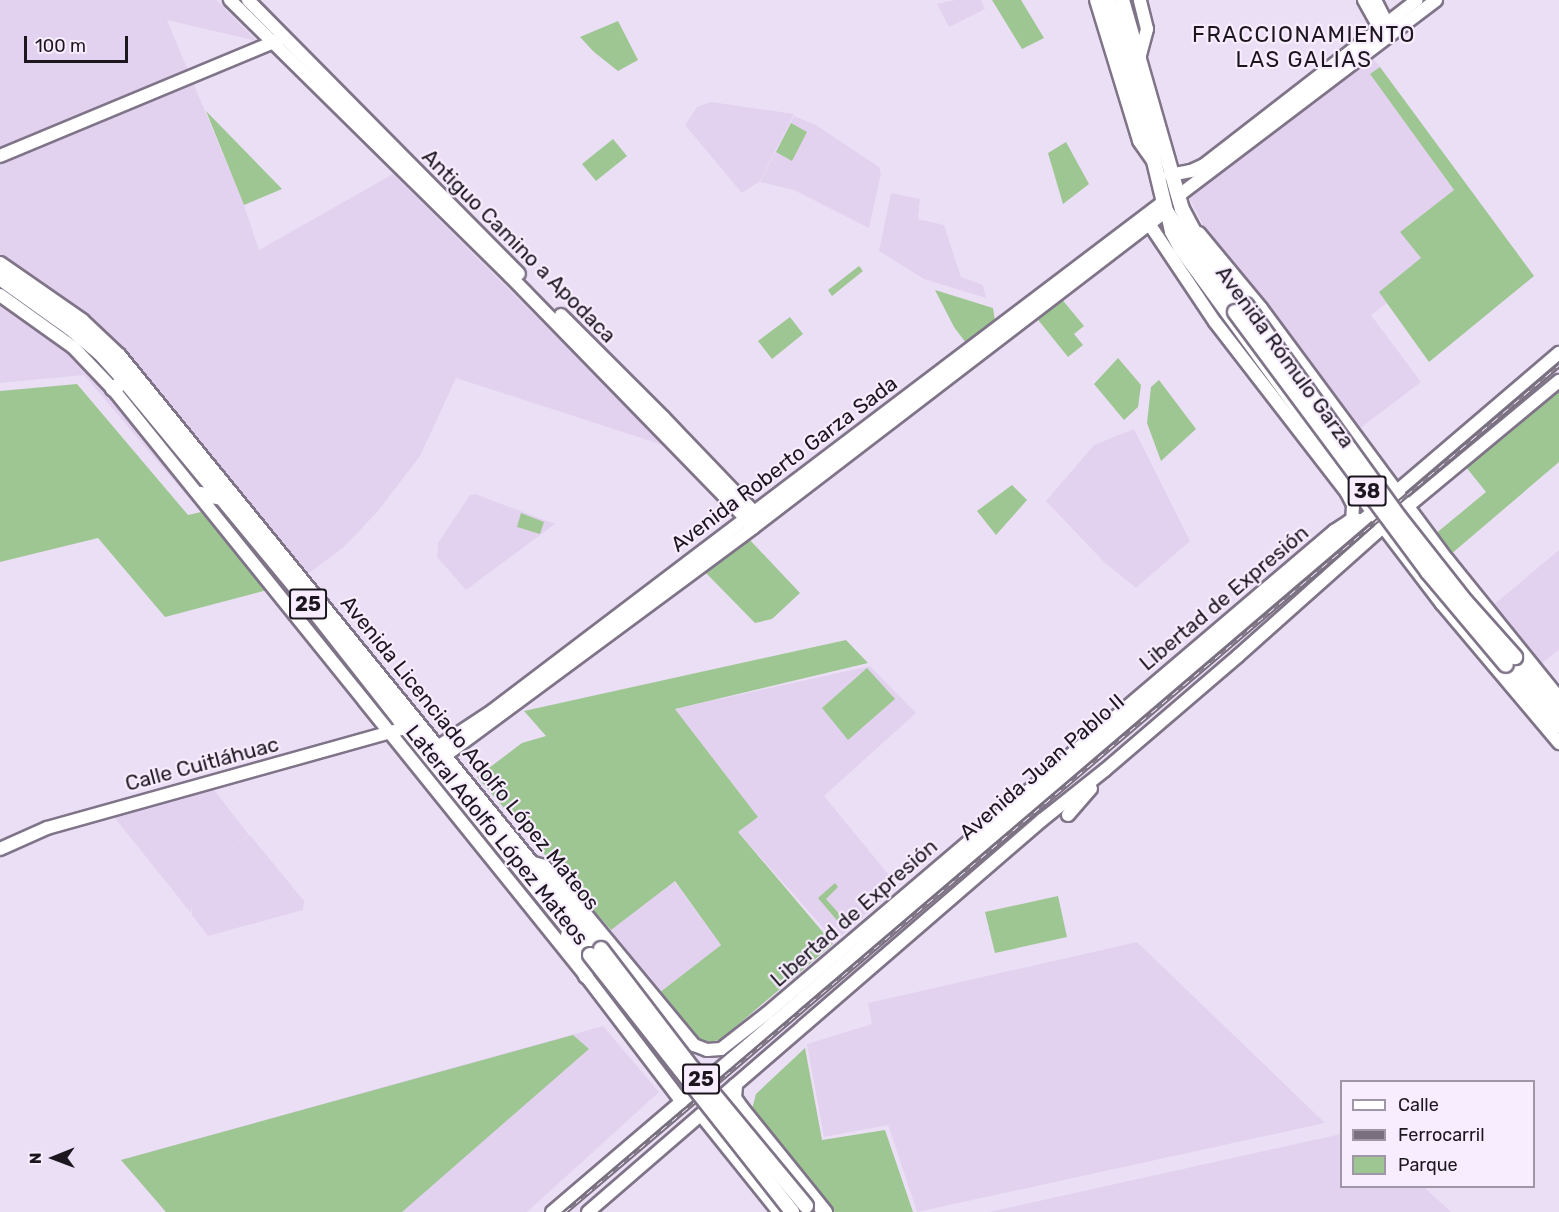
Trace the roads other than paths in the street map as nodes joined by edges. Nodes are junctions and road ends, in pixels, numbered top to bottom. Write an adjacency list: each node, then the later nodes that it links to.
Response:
1 (230, 0): 13 (street)
2 (248, 0): 12 (street, Antiguo Camino a Apodaca)
3 (1096, 0): 16 (street, Avenida Rómulo Garza)
4 (1108, 0): 16 (main road, Avenida Rómulo Garza / 38)
5 (1122, 0): 14 (main road, Avenida Rómulo Garza / 38)
6 (1140, 0): 14 (street)
7 (1364, 0): 11 (street)
8 (1375, 0): 11 (street)
9 (1418, 0): 11 (street)
10 (1436, 0): 11 (street)
11 (1386, 32): 17 (street); 18 (street)
12 (284, 36): 13 (street); 42 (street, Antiguo Camino a Apodaca)
13 (272, 42): 15 (street); 42 (street)
14 (1139, 58): 17 (main road, Avenida Rómulo Garza / 38)
15 (0, 156)
16 (1153, 161): 19 (main road, Avenida Rómulo Garza / 38)
17 (1170, 175): 18 (main road, Avenida Rómulo Garza / 38)
18 (1178, 196): 21 (main road, Avenida Rómulo Garza / 38)
19 (1165, 209): 20 (street, Avenida Roberto Garza Sada); 26 (main road, Avenida Rómulo Garza / 38); 31 (street, Avenida Roberto Garza Sada); 33 (street, Avenida Rómulo Garza)
20 (1150, 225): 31 (street, Avenida Roberto Garza Sada); 41 (street)
21 (1193, 230): 26 (main road, Avenida Rómulo Garza / 38); 32 (street, Avenida Rómulo Garza)
22 (0, 264): 30 (main road, Avenida Licenciado Adolfo López Mateos / 25)
23 (0, 278): 25 (main road, Avenida Licenciado Adolfo López Mateos / 25)
24 (0, 295): 25 (street)
25 (31, 308): 29 (main road, Avenida Licenciado Adolfo López Mateos / 25)
26 (1240, 308): 46 (main road, Avenida Rómulo Garza / 38, bridge)
27 (1559, 353): 34 (street, Avenida Juan Pablo II)
28 (1559, 381): 40 (street, Avenida Juan Pablo II)
29 (118, 384): 30 (main road); 38 (street, Lateral Adolfo López Mateos); 39 (main road, Avenida Licenciado Adolfo López Mateos / 25)
30 (148, 391): 50 (main road, Avenida Licenciado Adolfo López Mateos / 25)
31 (912, 397): 42 (street, Avenida Roberto Garza Sada)
32 (1342, 415): 33 (street); 35 (street, Avenida Rómulo Garza)
33 (1318, 438): 37 (street, Avenida Rómulo Garza)
34 (1419, 473): 35 (street); 36 (street, Avenida Juan Pablo II)
35 (1386, 475): 36 (street, Avenida Rómulo Garza)
36 (1398, 491): 40 (street, Avenida Rómulo Garza); 41 (street, Avenida Juan Pablo II)
37 (1358, 492): 41 (street); 41 (street, Avenida Rómulo Garza)
38 (200, 494): 39 (main road); 52 (street, Lateral Adolfo López Mateos)
39 (222, 498): 50 (main road, Avenida Licenciado Adolfo López Mateos / 25)
40 (1409, 506): 43 (street, Avenida Juan Pablo II); 44 (street, Avenida Rómulo Garza)
41 (1358, 518): 43 (street, Avenida Rómulo Garza); 56 (street, Avenida Juan Pablo II); 58 (street, Libertad de Expresión)
42 (754, 520): 55 (street, Avenida Roberto Garza Sada)
43 (1383, 527): 45 (street, Avenida Rómulo Garza); 57 (street, Avenida Juan Pablo II)
44 (1447, 559): 45 (street); 47 (street, Avenida Rómulo Garza)
45 (1418, 572): 54 (street, Avenida Rómulo Garza)
46 (1531, 684): 48 (main road); 49 (main road, Avenida Rómulo Garza / 38); 51 (highway); 53 (main road, Avenida Rómulo Garza / 38)
47 (1559, 698)
48 (1559, 704)
49 (1559, 713)
50 (410, 723): 52 (street, Calle Cuitláhuac); 55 (main road, Avenida Licenciado Adolfo López Mateos / 25)
51 (1559, 725)
52 (388, 732): 60 (street, Calle Cuitláhuac); 68 (street, Lateral Adolfo López Mateos)
53 (1559, 735)
54 (1559, 744)
55 (436, 755): 62 (main road, Avenida Licenciado Adolfo López Mateos / 25); 64 (main road, Avenida Licenciado Adolfo López Mateos / 25)
56 (1070, 768): 58 (street); 61 (street, Avenida Juan Pablo II)
57 (1105, 770): 59 (street); 69 (street, Avenida Juan Pablo II)
58 (1034, 786): 63 (street, Libertad de Expresión)
59 (1068, 815)
60 (0, 849)
61 (965, 859): 63 (street); 67 (street, Avenida Juan Pablo II)
62 (530, 862): 65 (street, Libertad de Expresión); 66 (main road, Avenida Licenciado Adolfo López Mateos / 25)
63 (902, 896): 65 (street, Libertad de Expresión)
64 (562, 919): 66 (main road, Avenida Licenciado Adolfo López Mateos / 25); 68 (main road)
65 (868, 926): 67 (street)
66 (596, 952): 74 (main road, Avenida Licenciado Adolfo López Mateos / 25, bridge); 78 (main road, Avenida Licenciado Adolfo López Mateos / 25, bridge)
67 (829, 974): 70 (street, Avenida Juan Pablo II)
68 (586, 976): 70 (street, Lateral Adolfo López Mateos)
69 (735, 1086): 71 (main road); 72 (street, Avenida Juan Pablo II)
70 (682, 1102): 75 (street, Avenida Juan Pablo II)
71 (741, 1108): 73 (street); 79 (main road)
72 (701, 1115): 73 (street); 76 (street, Avenida Juan Pablo II)
73 (712, 1130): 77 (street)
74 (809, 1209)
75 (552, 1212)
76 (588, 1212)
77 (779, 1212)
78 (792, 1212)
79 (825, 1212)

